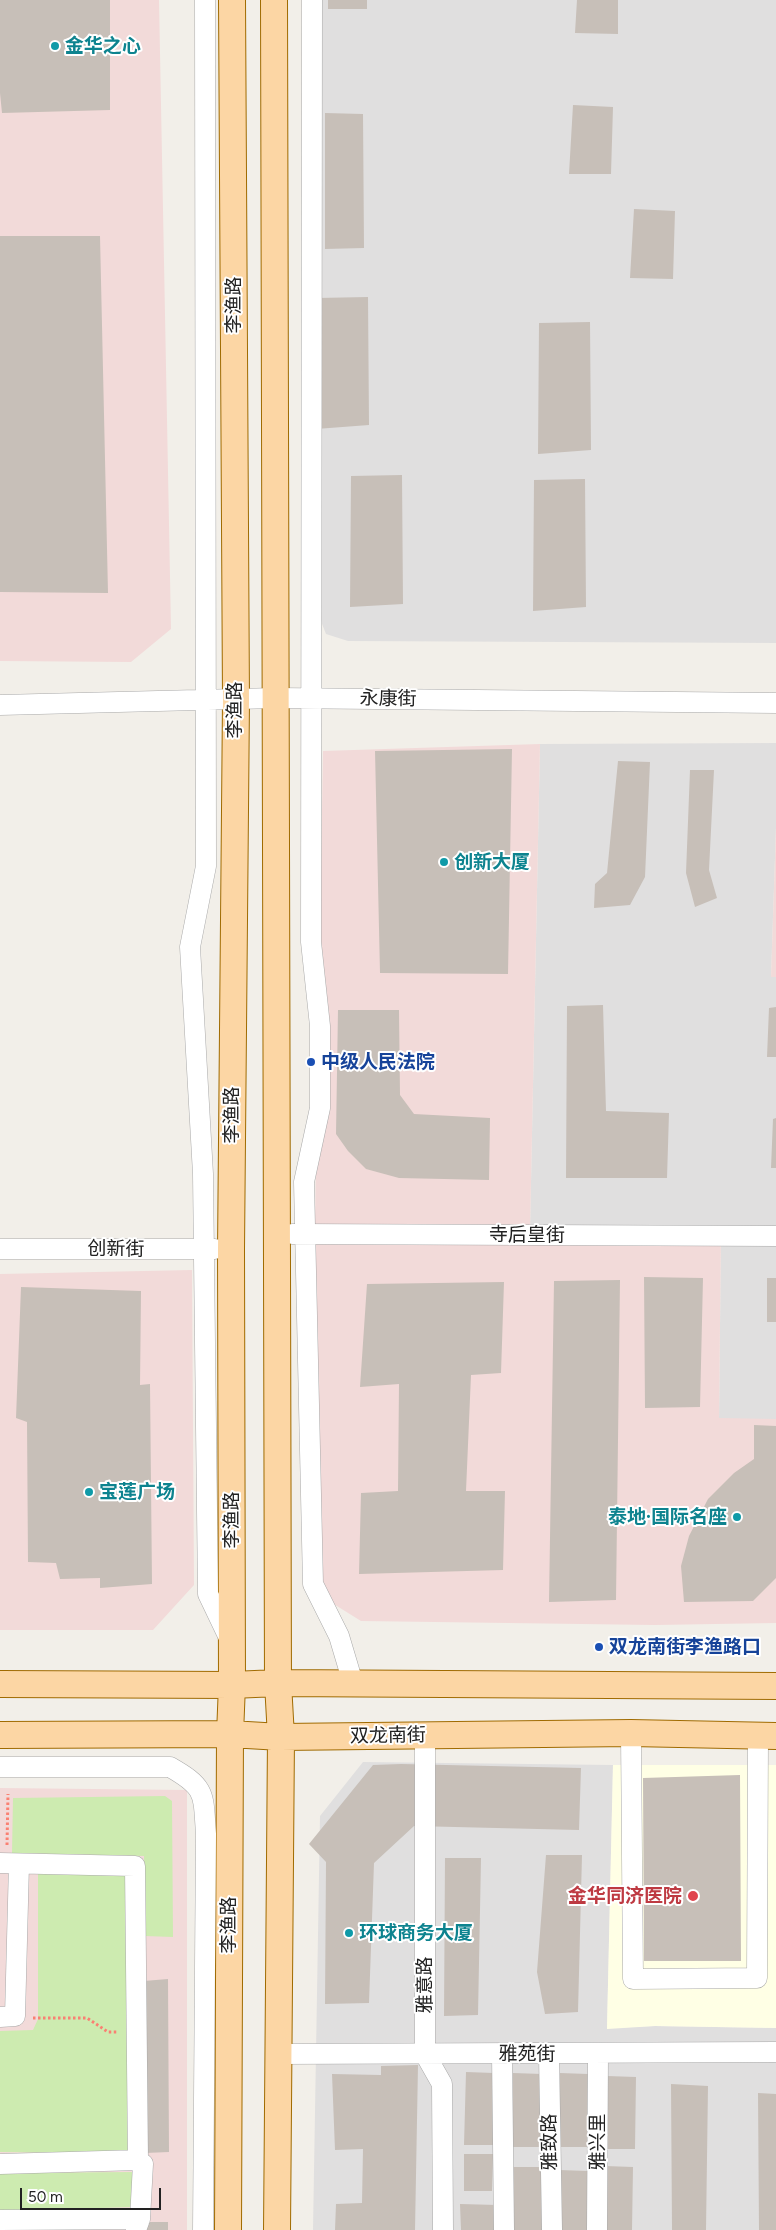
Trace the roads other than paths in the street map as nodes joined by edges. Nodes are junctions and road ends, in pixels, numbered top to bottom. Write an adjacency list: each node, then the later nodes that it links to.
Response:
1 (205, 0): 7 (street)
2 (232, 0): 8 (main road, 李渔路)
3 (274, 0): 5 (main road)
4 (312, 0): 6 (street)
5 (276, 698): 6 (street, 永康街); 8 (street, 永康街); 11 (main road)
6 (311, 699): 9 (street, 永康街); 12 (street)
7 (206, 700): 8 (street, 永康街); 10 (street, 永康街); 15 (street)
8 (236, 700): 16 (main road, 李渔路)
9 (776, 703)
10 (0, 705)
11 (277, 1234): 12 (street, 寺后皇街); 18 (main road)
12 (305, 1234): 13 (street, 寺后皇街); 19 (street)
13 (776, 1236)
14 (0, 1249): 15 (street, 创新街)
15 (204, 1249): 16 (street, 创新街); 17 (street)
16 (231, 1249): 17 (main road, 李渔路)
17 (232, 1644): 21 (main road, 李渔路)
18 (278, 1682): 19 (main road); 21 (main road); 28 (main road)
19 (353, 1683): 22 (main road)
20 (0, 1684): 21 (main road)
21 (232, 1685): 24 (main road, 李渔路)
22 (776, 1686)
23 (631, 1733): 26 (main road, 双龙南街); 27 (main road, 双龙南街); 27 (street)
24 (230, 1734): 25 (main road, 双龙南街); 28 (main road, 双龙南街); 43 (main road, 李渔路)
25 (0, 1735)
26 (425, 1736): 28 (main road, 双龙南街); 34 (street, 雅意路)
27 (767, 1736)
28 (281, 1737): 33 (main road)
29 (0, 1767): 42 (street)
30 (8, 1863): 31 (street); 38 (street)
31 (8, 2016)
32 (776, 2052): 37 (street, 雅苑街)
33 (279, 2054): 34 (street, 雅苑街); 44 (main road)
34 (425, 2054): 35 (street, 雅苑街); 45 (street, 雅意路)
35 (502, 2054): 36 (street, 雅苑街); 46 (street)
36 (549, 2054): 37 (street, 雅苑街); 47 (street, 雅致路)
37 (598, 2054): 48 (street, 雅兴里)
38 (138, 2160): 39 (street); 41 (street)
39 (0, 2164)
40 (0, 2220): 41 (street)
41 (138, 2225)
42 (203, 2230)
43 (228, 2230)
44 (277, 2230)
45 (442, 2230)
46 (504, 2230)
47 (552, 2230)
48 (597, 2230)

